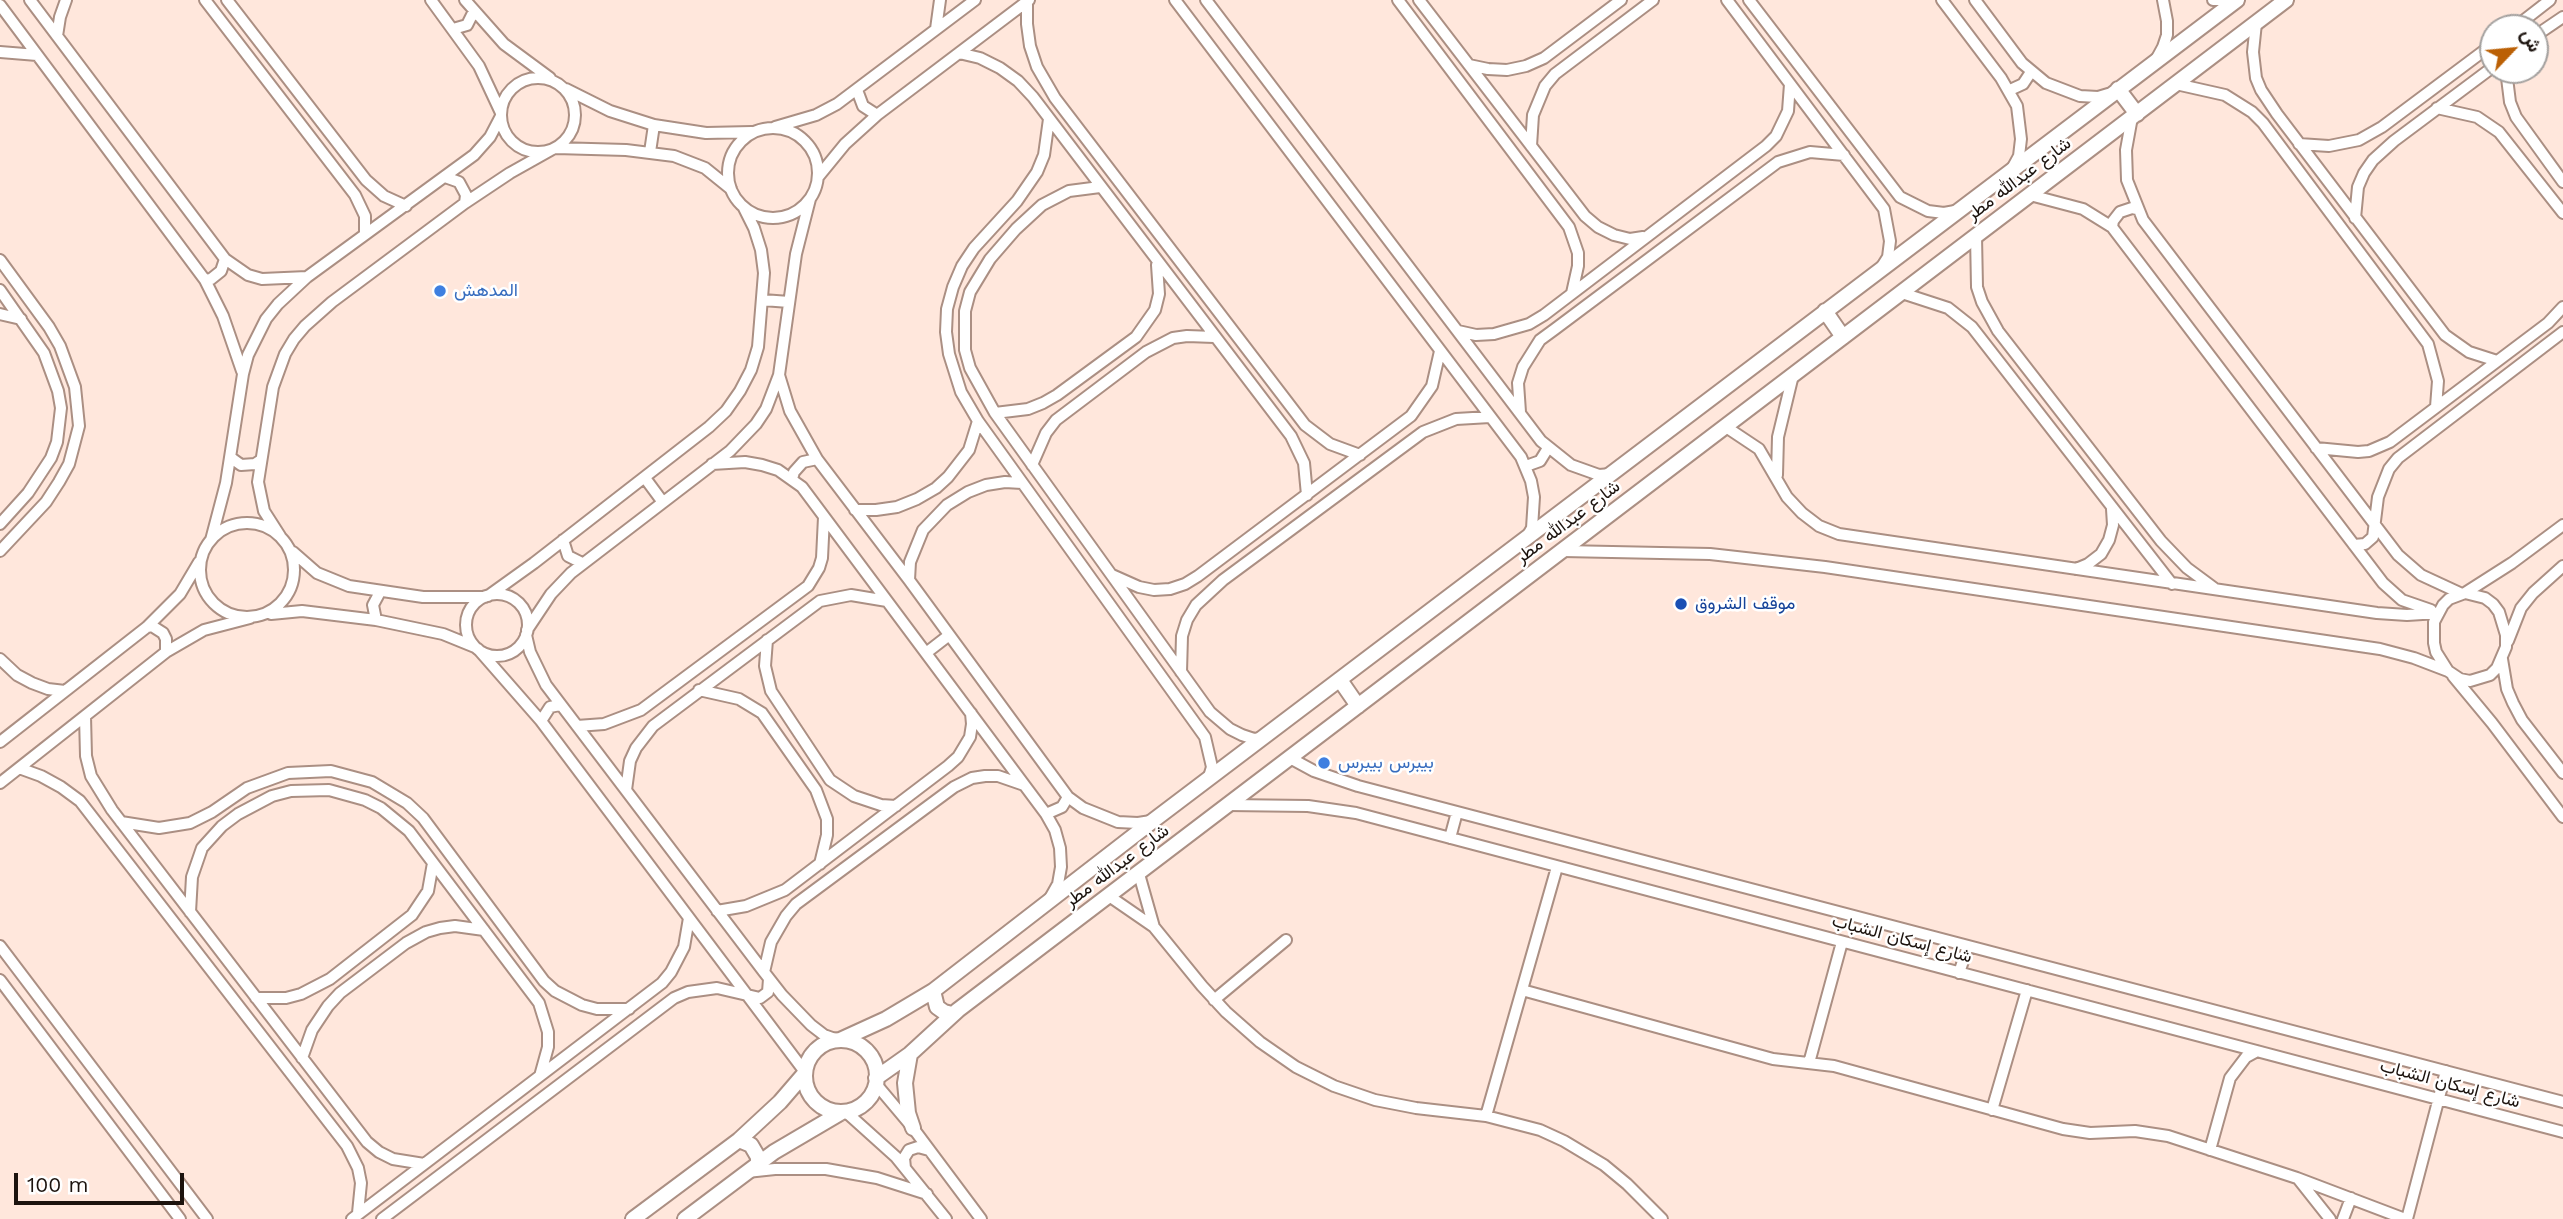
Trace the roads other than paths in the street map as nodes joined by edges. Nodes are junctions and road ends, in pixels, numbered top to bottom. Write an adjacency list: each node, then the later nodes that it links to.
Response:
1 (30, 0): 33 (street)
2 (66, 0): 33 (street)
3 (205, 0): 101 (street)
4 (227, 0): 91 (street)
5 (431, 0): 31 (street)
6 (465, 0): 27 (street)
7 (940, 0): 32 (street)
8 (975, 0): 32 (street)
9 (1175, 0): 85 (street)
10 (1206, 0): 80 (street)
11 (1398, 0): 36 (street)
12 (1419, 0): 34 (street)
13 (1621, 0): 40 (street)
14 (1653, 0): 44 (street)
15 (1727, 0): 47 (street)
16 (1749, 0): 82 (street)
17 (1942, 0): 53 (street)
18 (1975, 0): 43 (street)
19 (2163, 0): 41 (street)
20 (2213, 0): 21 (street)
21 (2235, 0): 41 (street, شارع عبدالله مطر)
22 (2286, 0): 30 (street, شارع عبدالله مطر)
23 (2550, 0): 26 (street)
24 (1028, 1): 37 (street); 50 (street)
25 (0, 5): 39 (street)
26 (2541, 8): 28 (street); 29 (street)
27 (474, 11): 31 (street); 46 (street)
28 (2533, 14)
29 (2558, 20)
30 (2256, 23): 48 (street, شارع عبدالله مطر); 57 (street)
31 (453, 29): 58 (street)
32 (936, 29): 52 (street)
33 (57, 36): 104 (street)
34 (1451, 41): 36 (street); 42 (street)
35 (0, 52): 39 (street)
36 (1438, 52): 100 (street)
37 (959, 53): 55 (street); 59 (street)
38 (2479, 54): 67 (street)
39 (37, 55): 109 (street)
40 (1544, 58): 42 (street); 44 (street)
41 (2155, 62): 54 (street, شارع عبدالله مطر)
42 (1469, 65): 70 (street)
43 (2031, 72): 53 (street); 54 (street)
44 (1555, 74): 70 (street)
45 (2479, 77): 56 (street)
46 (555, 82): 51 (street); 58 (street)
47 (1790, 83): 71 (street); 75 (street)
48 (2176, 84): 60 (street, شارع عبدالله مطر); 62 (street)
49 (2508, 84): 65 (street)
50 (1047, 87): 55 (street); 147 (street)
51 (565, 89): 63 (street); 72 (street)
52 (858, 90): 59 (street); 64 (street)
53 (2010, 90): 77 (street)
54 (2116, 91): 60 (street); 77 (street, شارع عبدالله مطر)
55 (1033, 97): 61 (street)
56 (2437, 108): 68 (street); 73 (street)
57 (2277, 114): 62 (street); 69 (street)
58 (501, 115): 72 (street); 78 (street)
59 (877, 115): 79 (street)
60 (2135, 116): 87 (street, شارع عبدالله مطر); 93 (street)
61 (1049, 119): 83 (street); 89 (street)
62 (2263, 123): 125 (street)
63 (654, 125): 66 (street); 74 (street)
64 (768, 128): 66 (street); 79 (street)
65 (2524, 130): 68 (street); 81 (street)
66 (754, 132): 84 (street)
67 (2373, 133): 69 (street); 73 (street)
68 (2508, 141): 95 (street)
69 (2299, 144): 98 (street)
70 (1531, 146): 97 (street)
71 (1766, 146): 76 (street); 103 (street)
72 (554, 149): 74 (street); 90 (street)
73 (2384, 149): 98 (street)
74 (650, 152): 84 (street)
75 (1844, 155): 76 (street); 86 (street)
76 (1778, 162): 129 (street)
77 (2011, 170): 94 (street, شارع عبدالله مطر)
78 (445, 177): 90 (street); 91 (street)
79 (818, 177): 88 (street)
80 (1340, 178): 85 (street); 123 (street)
81 (2563, 182)
82 (1889, 185): 86 (street); 94 (street)
83 (1100, 187): 96 (street); 106 (street)
84 (731, 189): 92 (street)
85 (1321, 193): 130 (street)
86 (1875, 195): 107 (street)
87 (2030, 195): 99 (street); 102 (street, شارع عبدالله مطر)
88 (810, 198): 92 (street); 114 (street)
89 (1017, 201): 96 (street); 137 (street)
90 (465, 203): 159 (street)
91 (406, 206): 101 (street)
92 (744, 208): 113 (street)
93 (2137, 209): 99 (street); 154 (street)
94 (1958, 210): 107 (street, شارع عبدالله مطر)
95 (2563, 213)
96 (1030, 215): 133 (street)
97 (1586, 216): 100 (street); 103 (street)
98 (2355, 218): 121 (street)
99 (2112, 227): 186 (street)
100 (1570, 228): 111 (street)
101 (365, 234): 108 (street)
102 (1976, 236): 112 (street, شارع عبدالله مطر); 118 (street)
103 (1646, 237): 111 (street)
104 (225, 259): 108 (street); 109 (street)
105 (0, 261): 138 (street)
106 (1157, 262): 126 (street); 127 (street)
107 (1881, 269): 115 (street, شارع عبدالله مطر)
108 (307, 277): 134 (street)
109 (205, 280): 134 (street)
110 (0, 290): 119 (street)
111 (1572, 293): 120 (street)
112 (1902, 293): 122 (street); 128 (street, شارع عبدالله مطر)
113 (763, 300): 114 (street); 165 (street)
114 (789, 302): 135 (street)
115 (1825, 311): 128 (street); 163 (street, شارع عبدالله مطر)
116 (0, 314): 119 (street)
117 (2561, 314): 132 (street)
118 (1989, 317): 122 (street); 178 (street)
119 (22, 319): 139 (street)
120 (1529, 324): 123 (street); 129 (street)
121 (2436, 324): 125 (street); 132 (street)
122 (1972, 327): 174 (street)
123 (1458, 331): 144 (street)
124 (2563, 332): 155 (street)
125 (2421, 335): 141 (street)
126 (1136, 337): 131 (street); 140 (street)
127 (1214, 337): 131 (street); 151 (street)
128 (1843, 337): 136 (street, شارع عبدالله مطر)
129 (1541, 341): 144 (street)
130 (1440, 351): 145 (street); 149 (street)
131 (1146, 352): 142 (street)
132 (2497, 361): 141 (street)
133 (970, 368): 137 (street); 143 (street)
134 (243, 373): 157 (street)
135 (779, 375): 158 (street); 160 (street)
136 (1793, 375): 148 (street, شارع عبدالله مطر); 164 (street)
137 (955, 376): 146 (street)
138 (75, 387): 139 (street); 188 (street)
139 (58, 391): 177 (street)
140 (1057, 395): 142 (street); 143 (street)
141 (2436, 407): 150 (street)
142 (1068, 409): 161 (street)
143 (995, 413): 161 (street)
144 (1521, 415): 153 (street)
145 (1490, 417): 152 (street); 162 (street)
146 (978, 421): 167 (street); 168 (street)
147 (1305, 425): 151 (street); 156 (street)
148 (1726, 427): 164 (street); 189 (street, شارع عبدالله مطر)
149 (1396, 429): 152 (street); 156 (street)
150 (2399, 435): 154 (street); 155 (street)
151 (1291, 436): 169 (street)
152 (1407, 442): 197 (street)
153 (1548, 448): 162 (street); 163 (street)
154 (2316, 448): 180 (street)
155 (2409, 448): 180 (street)
156 (1360, 455): 169 (street)
157 (230, 457): 159 (street); 183 (street)
158 (817, 459): 166 (street); 175 (street)
159 (261, 460): 182 (street)
160 (712, 464): 166 (street); 171 (street)
161 (1032, 465): 170 (street)
162 (1526, 466): 185 (street)
163 (1611, 474): 185 (street, شارع عبدالله مطر)
164 (1777, 477): 194 (street)
165 (645, 478): 171 (street); 184 (street)
166 (792, 479): 176 (street)
167 (1022, 483): 172 (street); 173 (street)
168 (936, 488): 172 (street); 175 (street)
169 (1307, 495): 192 (street)
170 (1055, 498): 173 (street); 195 (street)
171 (662, 501): 191 (street)
172 (947, 505): 196 (street)
173 (1041, 509): 234 (street)
174 (2112, 509): 181 (street); 194 (street)
175 (855, 510): 196 (street)
176 (824, 517): 199 (street); 205 (street)
177 (0, 524)
178 (2147, 524): 181 (street); 200 (street)
179 (2563, 525): 202 (street)
180 (2376, 527): 186 (street); 202 (street)
181 (2133, 535): 198 (street)
182 (280, 536): 183 (street); 187 (street)
183 (211, 540): 190 (street)
184 (563, 540): 191 (street); 203 (street)
185 (1524, 540): 222 (street, شارع عبدالله مطر)
186 (2354, 545): 206 (street)
187 (289, 549): 201 (street); 207 (street)
188 (0, 551)
189 (1563, 551): 221 (street); 227 (street, شارع عبدالله مطر)
190 (203, 553): 208 (street); 210 (street)
191 (582, 563): 211 (street)
192 (1212, 565): 195 (street); 197 (street)
193 (2563, 566): 214 (street)
194 (2073, 570): 198 (street)
195 (1111, 574): 220 (street)
196 (909, 580): 212 (street)
197 (1223, 580): 220 (street)
198 (2172, 584): 200 (street)
199 (808, 586): 204 (street); 228 (street)
200 (2217, 590): 206 (street)
201 (380, 592): 203 (street); 209 (street)
202 (2464, 594): 206 (street); 214 (street)
203 (487, 596): 211 (street); 215 (street)
204 (820, 601): 205 (street); 213 (street)
205 (887, 601): 217 (street)
206 (2438, 612): 221 (street)
207 (265, 614): 208 (street); 209 (street)
208 (250, 618): 216 (street)
209 (376, 620): 215 (street)
210 (147, 627): 216 (street); 224 (street)
211 (527, 633): 215 (street); 226 (street)
212 (948, 636): 217 (street); 252 (street)
213 (767, 640): 223 (street); 225 (street)
214 (2506, 647): 219 (street)
215 (477, 648): 233 (street)
216 (166, 652): 232 (street)
217 (926, 653): 231 (street)
218 (0, 659): 224 (street)
219 (2502, 659): 221 (street); 242 (street)
220 (1181, 672): 229 (street)
221 (2449, 673): 259 (street)
222 (1340, 680): 227 (street); 237 (street, شارع عبدالله مطر)
223 (699, 690): 230 (street); 236 (street)
224 (65, 691): 238 (street)
225 (777, 703): 230 (street); 244 (street)
226 (560, 705): 233 (street); 235 (street)
227 (1359, 706): 239 (street, شارع عبدالله مطر)
228 (641, 710): 235 (street); 236 (street)
229 (1210, 712): 234 (street); 237 (street)
230 (762, 713): 250 (street)
231 (971, 713): 240 (street); 248 (street)
232 (85, 716): 241 (street); 255 (street)
233 (541, 721): 275 (street)
234 (1196, 723): 245 (street)
235 (577, 726): 249 (street)
236 (653, 726): 249 (street)
237 (1265, 737): 245 (street, شارع عبدالله مطر)
238 (0, 742)
239 (1290, 758): 253 (street, شارع عبدالله مطر); 257 (street, شارع إسكان الشباب)
240 (948, 766): 247 (street); 254 (street)
241 (19, 768): 246 (street); 261 (street)
242 (2563, 773)
243 (352, 775): 251 (street); 256 (street); 288 (street)
244 (830, 780): 250 (street); 254 (street)
245 (1208, 780): 260 (street, شارع عبدالله مطر)
246 (0, 783)
247 (961, 783): 248 (street); 272 (street)
248 (1025, 785): 258 (street)
249 (626, 790): 273 (street)
250 (816, 790): 266 (street)
251 (348, 794): 263 (street); 265 (street)
252 (1068, 797): 258 (street); 260 (street)
253 (1228, 805): 264 (street, شارع إسكان الشباب); 268 (street, شارع عبدالله مطر)
254 (896, 806): 266 (street)
255 (112, 810): 261 (street); 262 (street)
256 (212, 812): 262 (street); 263 (street)
257 (1457, 812): 264 (street); 283 (street, شارع إسكان الشباب)
258 (1046, 814): 271 (street)
259 (2563, 817)
260 (1154, 820): 271 (street, شارع عبدالله مطر)
261 (97, 822): 325 (street)
262 (121, 822): 274 (street)
263 (222, 826): 274 (street)
264 (1450, 838): 267 (street, شارع إسكان الشباب)
265 (433, 863): 277 (street); 278 (street)
266 (819, 864): 269 (street)
267 (1557, 867): 280 (street, شارع إسكان الشباب); 290 (street)
268 (1139, 874): 270 (street, شارع عبدالله مطر); 276 (street)
269 (785, 890): 272 (street); 273 (street)
270 (1108, 896): 276 (street); 300 (street, شارع عبدالله مطر)
271 (1049, 900): 293 (street, شارع عبدالله مطر)
272 (796, 904): 285 (street)
273 (717, 911): 285 (street)
274 (190, 912): 296 (street)
275 (689, 918): 289 (street); 295 (street)
276 (1154, 927): 298 (street)
277 (395, 930): 281 (street); 286 (street)
278 (484, 930): 281 (street); 292 (street)
279 (1286, 940): 298 (street)
280 (1842, 942): 284 (street, شارع إسكان الشباب); 306 (street)
281 (406, 943): 294 (street)
282 (0, 946): 305 (street)
283 (1968, 946): 284 (street); 307 (street, شارع إسكان الشباب)
284 (1959, 973): 291 (street, شارع إسكان الشباب)
285 (766, 975): 295 (street); 301 (street)
286 (330, 979): 294 (street); 296 (street)
287 (0, 980): 309 (street)
288 (544, 981): 292 (street); 299 (street)
289 (662, 983): 297 (street); 299 (street)
290 (1522, 990): 306 (street); 317 (street)
291 (2027, 990): 302 (street, شارع إسكان الشباب); 314 (street)
292 (531, 991): 310 (street)
293 (933, 991): 300 (street); 301 (street, شارع عبدالله مطر)
294 (340, 993): 304 (street)
295 (747, 996): 297 (street); 308 (street)
296 (256, 998): 304 (street)
297 (674, 998): 318 (street)
298 (1214, 1000): 317 (street)
299 (629, 1009): 310 (street)
300 (952, 1014): 303 (street, شارع عبدالله مطر)
301 (839, 1040): 308 (street); 311 (street)
302 (2257, 1051): 312 (street, شارع إسكان الشباب); 324 (street)
303 (910, 1054): 311 (street, شارع عبدالله مطر); 319 (street)
304 (302, 1058): 322 (street)
305 (87, 1060): 309 (street); 334 (street)
306 (1810, 1063): 314 (street)
307 (2446, 1071): 312 (street); 313 (street, شارع إسكان الشباب)
308 (805, 1072): 315 (street); 321 (street)
309 (71, 1073): 333 (street)
310 (540, 1076): 316 (street)
311 (876, 1081): 315 (street); 319 (street)
312 (2439, 1099): 320 (street, شارع إسكان الشباب); 343 (street)
313 (2563, 1102)
314 (1992, 1110): 324 (street)
315 (844, 1112): 327 (street); 328 (street)
316 (492, 1113): 318 (street); 326 (street)
317 (1486, 1116): 340 (street)
318 (503, 1127): 335 (street)
319 (913, 1128): 323 (street)
320 (2563, 1132)
321 (739, 1140): 327 (street); 336 (street)
322 (367, 1142): 325 (street); 326 (street)
323 (929, 1150): 328 (street); 339 (street)
324 (2210, 1150): 329 (street)
325 (352, 1154): 332 (street)
326 (424, 1164): 332 (street)
327 (752, 1168): 330 (street); 337 (street)
328 (905, 1168): 330 (street)
329 (2297, 1178): 331 (street); 341 (street)
330 (927, 1194): 338 (street)
331 (2351, 1198): 342 (street); 343 (street)
332 (355, 1216)
333 (180, 1219)
334 (207, 1219)
335 (382, 1219)
336 (633, 1219)
337 (685, 1219)
338 (946, 1219)
339 (981, 1219)
340 (1662, 1219)
341 (2330, 1219)
342 (2343, 1219)
343 (2406, 1219)

